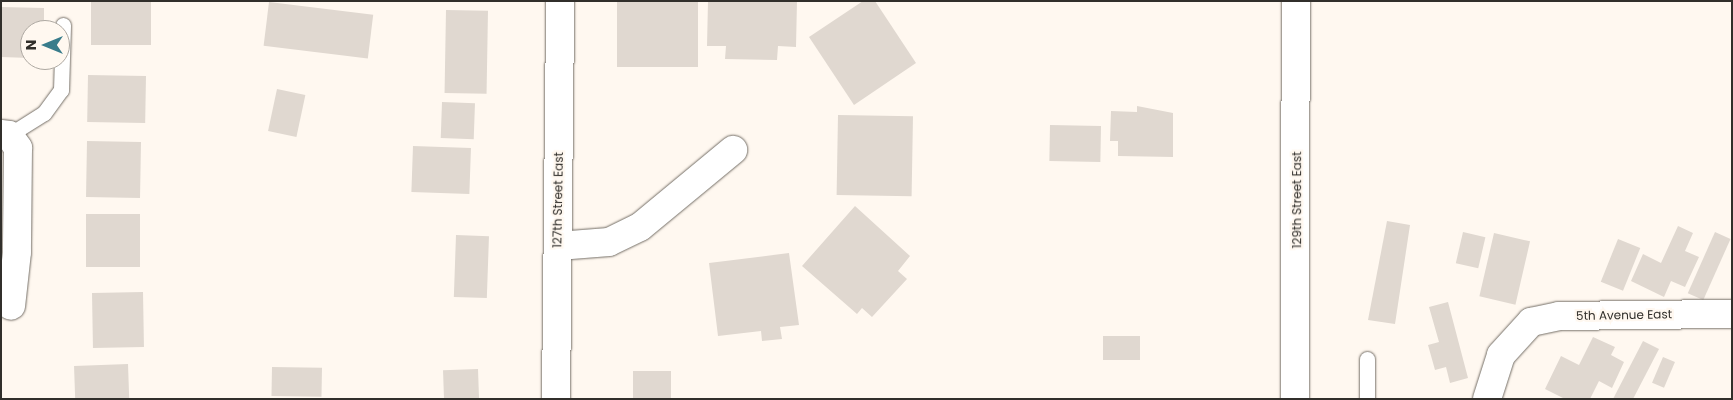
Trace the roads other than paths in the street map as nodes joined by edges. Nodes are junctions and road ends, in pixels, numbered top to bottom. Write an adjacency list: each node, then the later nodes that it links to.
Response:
1 (560, 1): 6 (street, 127th Street East)
2 (1296, 1): 11 (street, 129th Street East)
3 (62, 70): 4 (lane)
4 (5, 134): 7 (street)
5 (733, 150): 6 (street)
6 (558, 246): 10 (street, 127th Street East)
7 (11, 306)
8 (1732, 314): 13 (street, 5th Avenue East)
9 (1367, 359): 12 (lane)
10 (556, 399)
11 (1295, 399)
12 (1367, 399)
13 (1487, 399)

